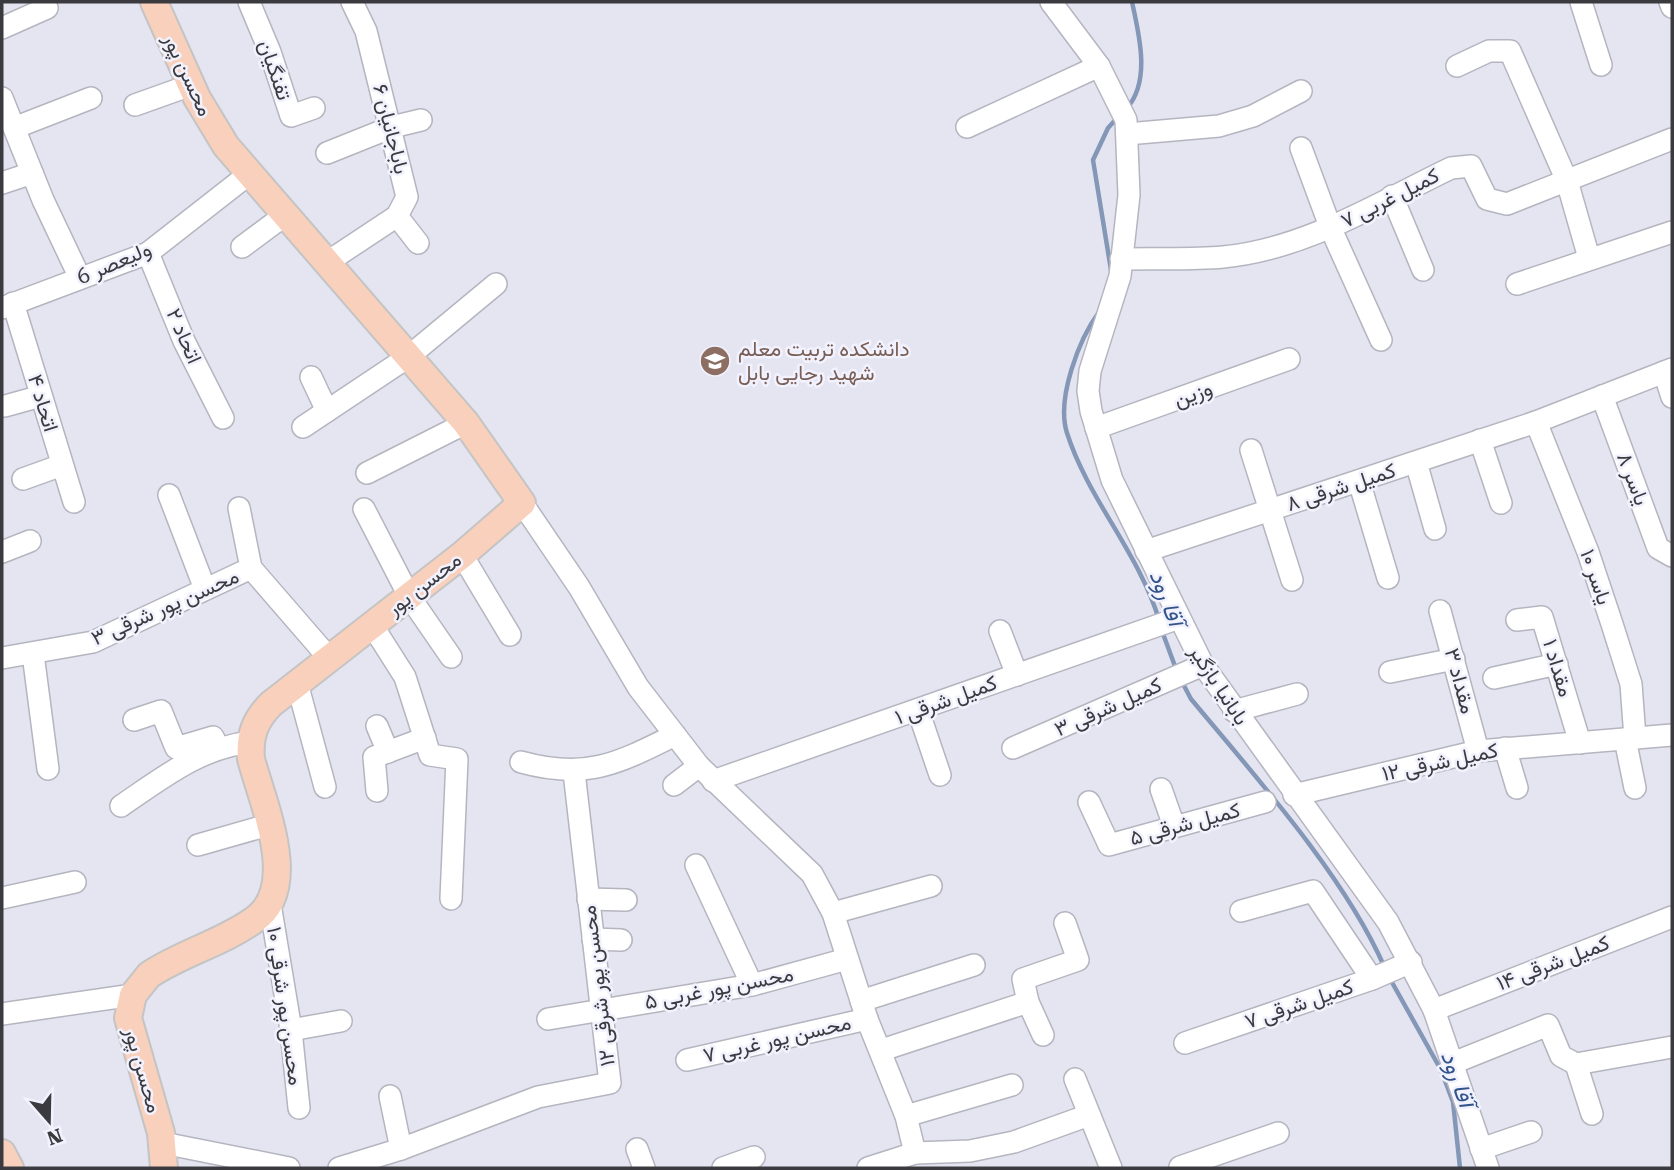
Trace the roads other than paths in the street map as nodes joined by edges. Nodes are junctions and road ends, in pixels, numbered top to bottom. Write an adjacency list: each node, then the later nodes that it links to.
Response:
1 (154, 2): 13 (main road, محسن پور)
2 (249, 2): 18 (street, تفنگیان)
3 (352, 2): 20 (street, باباجانیان ۶)
4 (1051, 2): 12 (street)
5 (1581, 2): 10 (street)
6 (1670, 2): 7 (street)
7 (1672, 7)
8 (47, 8): 9 (street)
9 (2, 28)
10 (1601, 65)
11 (1458, 66): 29 (street)
12 (1103, 73): 21 (street); 22 (street)
13 (191, 85): 17 (street); 28 (main road, محسن پور)
14 (1301, 91): 22 (street)
15 (2, 98): 23 (street)
16 (91, 98): 23 (street)
17 (135, 105)
18 (314, 108)
19 (421, 120): 20 (street)
20 (392, 127): 26 (street); 33 (street, باباجانیان ۶)
21 (967, 127)
22 (1127, 127): 40 (street, بابانیا بازگیر)
23 (14, 128): 27 (street)
24 (1672, 139): 29 (street, کمیل غربی ۷)
25 (1301, 148): 34 (street)
26 (327, 153)
27 (32, 173): 30 (street); 43 (street)
28 (249, 174): 32 (main road, محسن پور); 38 (street, ولیعصر 6)
29 (1567, 181): 31 (street, کمیل غربی ۷); 39 (street)
30 (2, 183)
31 (1392, 196): 34 (street, کمیل غربی ۷); 42 (street)
32 (285, 215): 37 (street); 41 (main road, محسن پور)
33 (397, 216): 36 (street); 41 (street)
34 (1331, 229): 40 (street, کمیل غربی ۷); 47 (street)
35 (1672, 232): 39 (street)
36 (418, 243)
37 (242, 247)
38 (148, 253): 43 (street, ولیعصر 6); 57 (street, اتحاد ۲)
39 (1589, 258): 45 (street)
40 (1121, 260): 61 (street, بابانیا بازگیر)
41 (326, 263): 48 (main road, محسن پور)
42 (1423, 270)
43 (80, 278): 46 (street, ولیعصر 6)
44 (496, 284): 48 (street)
45 (1517, 285)
46 (8, 306): 52 (street, اتحاد ۴)
47 (1381, 340)
48 (408, 357): 56 (street); 59 (main road, محسن پور)
49 (1289, 359): 61 (street, وزین)
50 (1668, 371): 53 (street, کمیل شرقی ۸); 54 (street)
51 (311, 377): 56 (street)
52 (41, 396): 55 (street); 65 (street, اتحاد ۴)
53 (1602, 396): 58 (street, کمیل شرقی ۸); 81 (street, یاسر ۸)
54 (1672, 397)
55 (5, 406)
56 (327, 411): 60 (street)
57 (223, 418)
58 (1536, 422): 62 (street, کمیل شرقی ۸); 112 (street, یاسر ۱۰)
59 (466, 423): 66 (street); 71 (main road, محسن پور)
60 (303, 427)
61 (1096, 428): 78 (street, بابانیا بازگیر)
62 (1480, 440): 64 (street, کمیل شرقی ۸); 72 (street)
63 (1251, 450): 75 (street)
64 (1416, 462): 68 (street, کمیل شرقی ۸); 76 (street)
65 (62, 465): 67 (street); 70 (street, اتحاد ۴)
66 (367, 473)
67 (23, 479)
68 (1359, 481): 75 (street, کمیل شرقی ۸); 83 (street)
69 (169, 495): 85 (street)
70 (74, 502)
71 (522, 503): 80 (main road, محسن پور); 109 (street)
72 (1501, 503)
73 (239, 508): 82 (street)
74 (364, 509): 86 (street)
75 (1269, 510): 78 (street, کمیل شرقی ۸); 84 (street)
76 (1435, 530)
77 (30, 541): 79 (street)
78 (1146, 551): 88 (street, بابانیا بازگیر)
79 (2, 552)
80 (462, 555): 86 (main road, محسن پور); 92 (street)
81 (1672, 556)
82 (251, 568): 85 (street, محسن پور شرقی ۳); 96 (street, محسن پور شرقی ۳)
83 (1388, 578)
84 (1292, 580)
85 (205, 589): 93 (street, محسن پور شرقی ۳)
86 (409, 596): 90 (main road, محسن پور); 95 (street)
87 (1440, 611): 97 (street, مقداد ۳)
88 (1179, 618): 99 (street, بابانیا بازگیر); 101 (street, کمیل شرقی ۱)
89 (1517, 620): 98 (street, مقداد ۱)
90 (372, 625): 96 (main road, محسن پور); 111 (street)
91 (1000, 631): 101 (street)
92 (510, 635)
93 (33, 654): 94 (street, محسن پور شرقی ۳); 121 (street)
94 (2, 657)
95 (451, 657)
96 (329, 658): 103 (main road, محسن پور)
97 (1454, 659): 100 (street); 118 (street, مقداد ۳)
98 (1557, 664): 102 (street); 114 (street, مقداد ۱)
99 (1203, 665): 106 (street, بابانیا بازگیر); 116 (street, کمیل شرقی ۳)
100 (1390, 672)
101 (1017, 675): 105 (street, کمیل شرقی ۱)
102 (1494, 678)
103 (298, 683): 113 (main road, محسن پور); 126 (street)
104 (1297, 694): 106 (street)
105 (918, 710): 123 (street, کمیل شرقی ۱); 124 (street)
106 (1234, 711): 131 (street, بابانیا بازگیر)
107 (134, 720): 115 (street)
108 (377, 726): 119 (street)
109 (675, 735): 122 (street); 123 (street)
110 (1672, 735): 112 (street, کمیل شرقی ۱۲)
111 (425, 738): 119 (street); 142 (street)
112 (1630, 738): 114 (street, کمیل شرقی ۱۲); 128 (street, یاسر ۱۰)
113 (251, 742): 115 (street); 135 (main road)
114 (1580, 743): 117 (street, کمیل شرقی ۱۲)
115 (219, 747): 134 (street)
116 (1013, 748)
117 (1506, 748): 118 (street, کمیل شرقی ۱۲); 127 (street)
118 (1478, 751): 131 (street, کمیل شرقی ۱۲)
119 (388, 752): 130 (street)
120 (521, 762): 122 (street)
121 (48, 769)
122 (574, 772): 143 (street, محسن پور شرقی ۱۲)
123 (706, 774): 125 (street, کمیل شرقی ۱); 147 (street)
124 (940, 775)
125 (674, 785)
126 (325, 788)
127 (1517, 788)
128 (1634, 788)
129 (1161, 789): 136 (street)
130 (377, 791)
131 (1294, 795): 154 (street, بابانیا بازگیر)
132 (1089, 802): 136 (street, کمیل شرقی ۵)
133 (1265, 802): 136 (street, کمیل شرقی ۵)
134 (121, 806)
135 (268, 825): 137 (street); 145 (main road)
136 (1174, 826)
137 (198, 845)
138 (696, 865): 155 (street)
139 (75, 882): 141 (street)
140 (930, 886): 147 (street)
141 (2, 898)
142 (451, 899)
143 (588, 900): 144 (street); 150 (street, محسن پور شرقی ۱۲)
144 (626, 900)
145 (270, 904): 156 (main road, محسن پور); 164 (street, محسن پور شرقی ۱۰)
146 (1241, 911): 154 (street)
147 (833, 914): 152 (street)
148 (1672, 917): 160 (street, کمیل شرقی ۱۴)
149 (1065, 923): 157 (street)
150 (593, 939): 151 (street); 158 (street, محسن پور شرقی ۱۲)
151 (621, 940)
152 (847, 959): 155 (street, محسن پور غربی ۵); 159 (street)
153 (974, 965): 159 (street, محسن پور غربی ۷)
154 (1390, 972): 160 (street, بابانیا بازگیر); 166 (street, کمیل شرقی ۷)
155 (752, 985): 158 (street, محسن پور غربی ۵)
156 (133, 995): 161 (street); 184 (main road, محسن پور)
157 (1028, 1002): 165 (street); 168 (street)
158 (600, 1010): 162 (street, محسن پور غربی ۵); 181 (street, محسن پور شرقی ۱۲)
159 (864, 1010): 168 (street); 169 (street, محسن پور غربی ۷)
160 (1434, 1010): 170 (street, بابانیا بازگیر)
161 (2, 1014)
162 (548, 1019)
163 (341, 1021): 164 (street)
164 (291, 1030): 175 (street, محسن پور شرقی ۱۰)
165 (1043, 1035)
166 (1185, 1043)
167 (1672, 1047): 171 (street)
168 (881, 1050): 178 (street)
169 (687, 1060)
170 (1453, 1063): 171 (street); 186 (street, بابانیا بازگیر)
171 (1576, 1064): 176 (street)
172 (1075, 1079): 177 (street)
173 (1012, 1085): 178 (street)
174 (390, 1096): 181 (street)
175 (299, 1108)
176 (1592, 1114)
177 (1089, 1115): 183 (street); 194 (street)
178 (906, 1116): 183 (street)
179 (1531, 1132): 186 (street)
180 (1278, 1133): 187 (street)
181 (401, 1149): 191 (street, محسن پور شرقی ۱۲)
182 (2, 1153): 189 (main road)
183 (915, 1153): 193 (street)
184 (163, 1156): 190 (street)
185 (754, 1157): 192 (street)
186 (1484, 1159)
187 (1216, 1162): 188 (street)
188 (1180, 1167)
189 (10, 1168)
190 (289, 1168)
191 (339, 1168)
192 (723, 1168)
193 (868, 1168)
194 (1111, 1168)

